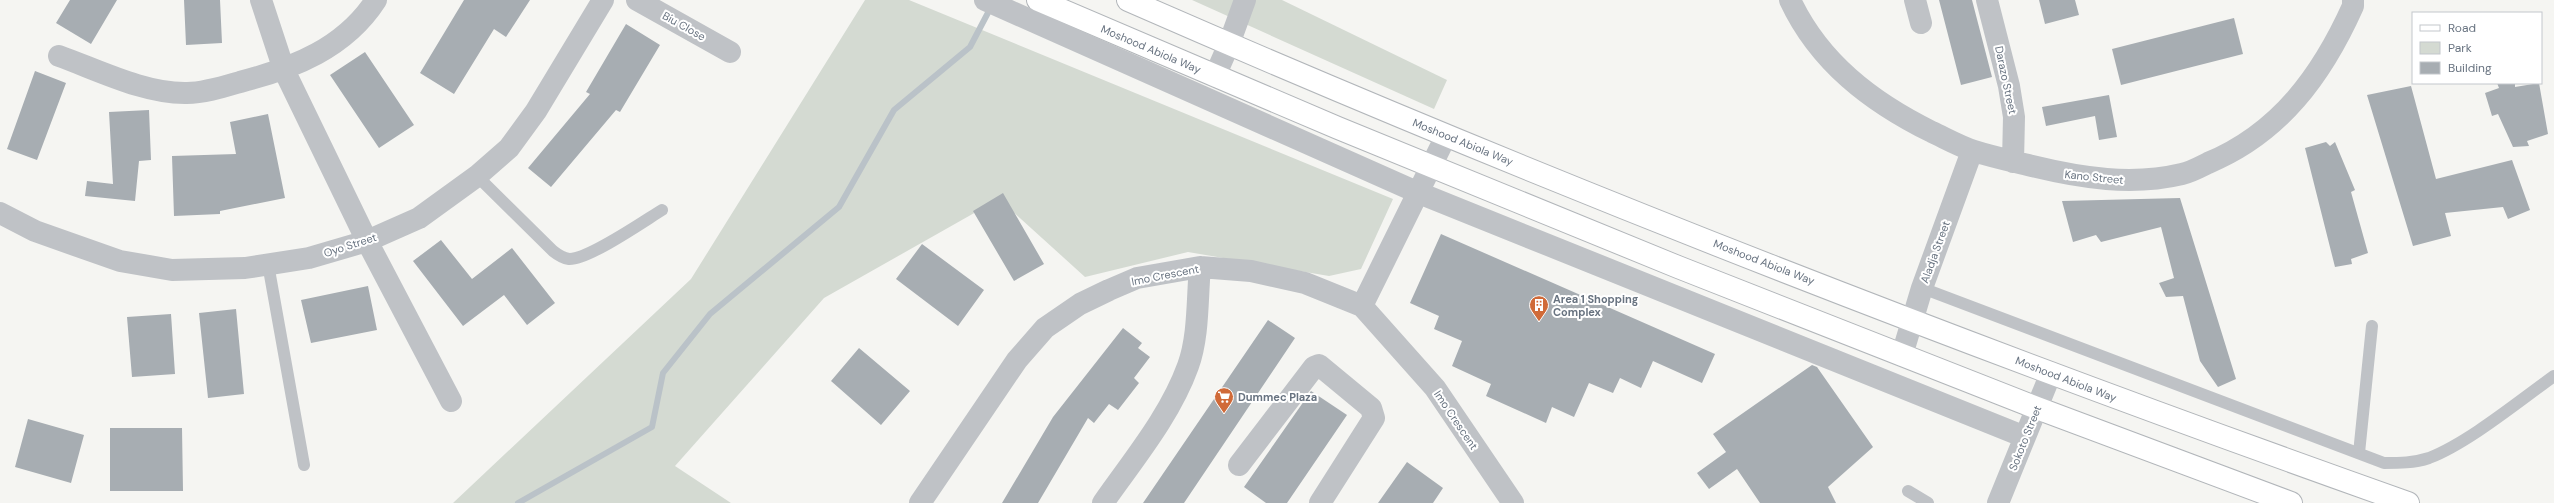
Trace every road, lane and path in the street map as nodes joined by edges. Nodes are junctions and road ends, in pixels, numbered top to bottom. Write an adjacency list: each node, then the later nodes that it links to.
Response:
1 (262, 0): 17 (street)
2 (376, 0): 17 (street)
3 (603, 0): 23 (street, Oyo Street)
4 (637, 0): 15 (street, Biu Close)
5 (985, 0): 24 (street)
6 (1128, 0): 14 (main road, Moshood Abiola Way)
7 (1245, 0): 14 (street)
8 (1790, 0): 20 (street, Kano Street)
9 (1915, 0): 13 (street)
10 (1987, 0): 21 (street, Darazo Street)
11 (2353, 0): 21 (street, Kano Street)
12 (1043, 2): 18 (main road, Moshood Abiola Way)
13 (1921, 23)
14 (1229, 44): 18 (street); 19 (main road, Moshood Abiola Way)
15 (730, 52)
16 (59, 56): 17 (street)
17 (284, 70): 27 (street)
18 (1215, 76): 22 (main road, Moshood Abiola Way)
19 (1446, 136): 22 (street); 32 (main road, Moshood Abiola Way)
20 (1972, 151): 21 (street, Kano Street); 30 (street, Aladja Street)
21 (2014, 162)
22 (1433, 166): 24 (street); 34 (main road, Moshood Abiola Way)
23 (477, 176): 25 (lane); 27 (street, Oyo Street)
24 (1419, 193): 31 (street); 39 (street)
25 (662, 210)
26 (0, 213): 28 (street, Oyo Street)
27 (367, 241): 28 (street, Oyo Street); 37 (street)
28 (268, 264): 41 (lane)
29 (1200, 267): 31 (street, Imo Crescent); 44 (street, Imo Crescent); 45 (street)
30 (1922, 288): 32 (street, Aladja Street); 40 (lane)
31 (1362, 306): 47 (street, Imo Crescent)
32 (1914, 320): 34 (street, Aladja Street); 35 (main road, Moshood Abiola Way)
33 (2372, 326): 40 (lane)
34 (1902, 355): 38 (main road, Moshood Abiola Way)
35 (2051, 373): 38 (street, Sokoto Street); 51 (main road, Moshood Abiola Way)
36 (2554, 376): 40 (lane)
37 (450, 401)
38 (2037, 408): 39 (street, Sokoto Street); 50 (main road, Moshood Abiola Way)
39 (2025, 437): 49 (street, Sokoto Street)
40 (2359, 453)
41 (304, 465)
42 (1238, 465): 46 (street)
43 (1908, 491): 48 (lane)
44 (920, 503)
45 (1103, 503)
46 (1320, 503)
47 (1513, 503)
48 (1928, 503)
49 (1998, 503)
50 (2291, 503)
51 (2408, 503)

